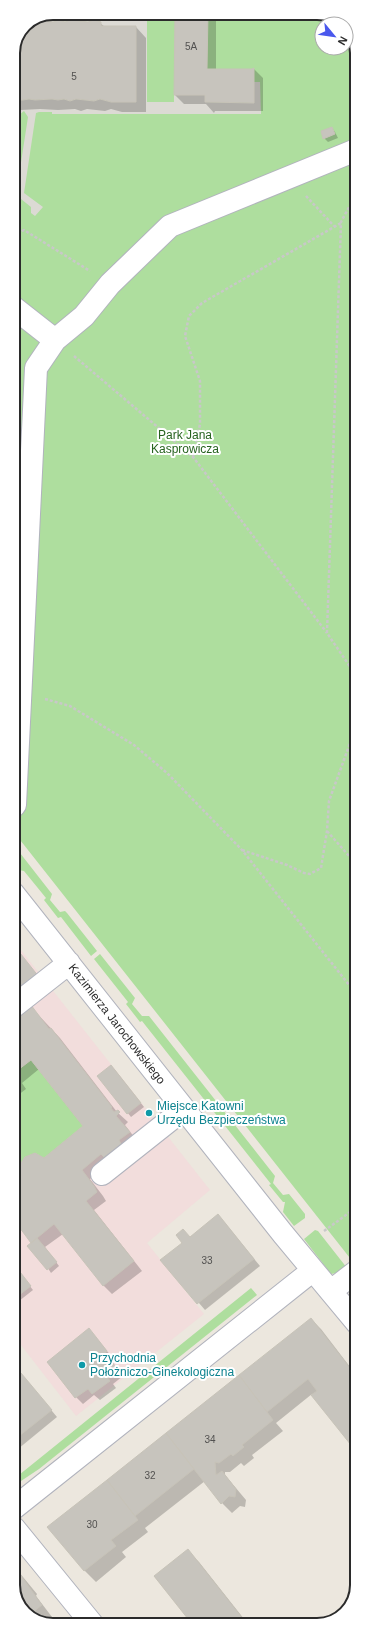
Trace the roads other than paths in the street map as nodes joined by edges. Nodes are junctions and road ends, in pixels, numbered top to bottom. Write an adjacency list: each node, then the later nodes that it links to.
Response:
1 (350, 152): 3 (street)
2 (20, 312): 3 (street)
3 (64, 346): 4 (street)
4 (20, 694)
5 (20, 902): 6 (street, Kazimierza Jarochowskiego)
6 (69, 963): 7 (street); 8 (street, Kazimierza Jarochowskiego)
7 (20, 1002)
8 (184, 1109): 9 (street); 10 (street, Kazimierza Jarochowskiego)
9 (102, 1174)
10 (312, 1271): 12 (street, Kazimierza Jarochowskiego); 14 (street)
11 (350, 1276): 12 (street)
12 (331, 1291): 13 (street, Kazimierza Jarochowskiego)
13 (350, 1314)
14 (20, 1503)
15 (20, 1535): 16 (street)
16 (87, 1618)

